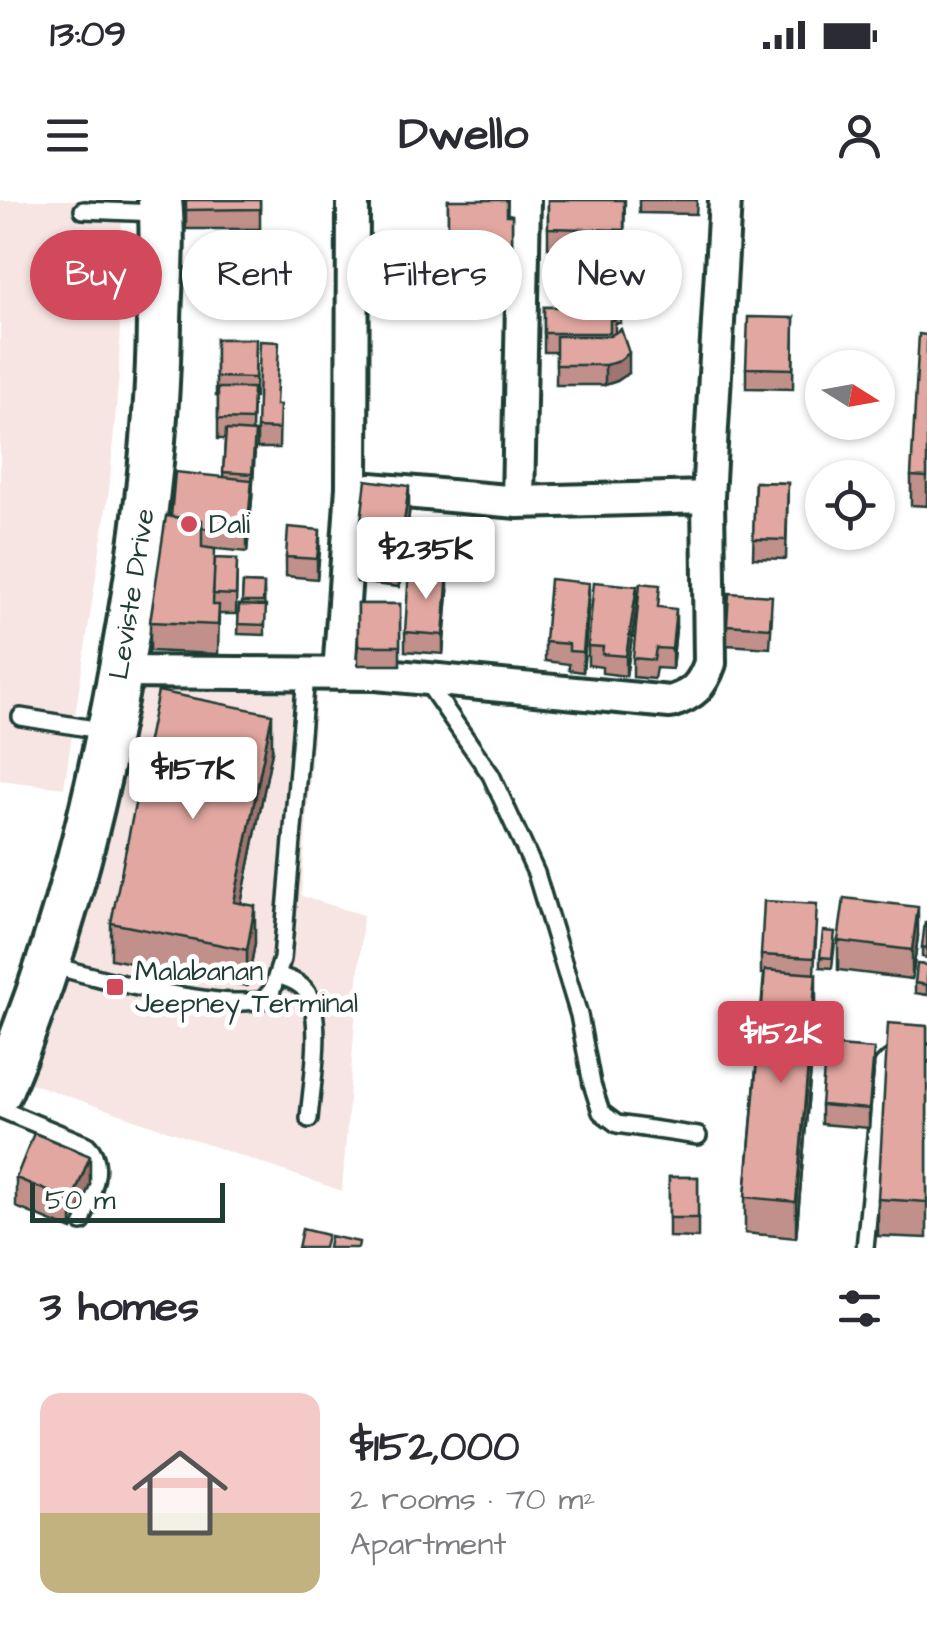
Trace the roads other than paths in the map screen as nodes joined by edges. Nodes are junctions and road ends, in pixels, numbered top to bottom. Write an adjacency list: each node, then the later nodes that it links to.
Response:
1 (354, 200): 6 (street)
2 (524, 200): 8 (street)
3 (725, 200): 7 (street)
4 (154, 206): 5 (lane); 9 (main road, Leviste Drive); 14 (main road, Leviste Drive)
5 (83, 210)
6 (352, 487): 8 (street); 11 (street)
7 (708, 497): 8 (street); 12 (street)
8 (518, 502)
9 (121, 672): 10 (street); 15 (main road, Leviste Drive)
10 (306, 674): 11 (street); 16 (lane)
11 (338, 674): 12 (street)
12 (424, 677): 22 (lane)
13 (21, 717): 14 (lane)
14 (94, 729): 18 (main road, Leviste Drive)
15 (48, 964): 16 (lane); 19 (main road, Leviste Drive)
16 (278, 975): 21 (lane)
17 (927, 1052): 24 (lane)
18 (0, 1054)
19 (0, 1091)
20 (0, 1109): 23 (lane)
21 (308, 1120)
22 (698, 1136)
23 (82, 1222)
24 (864, 1248)

